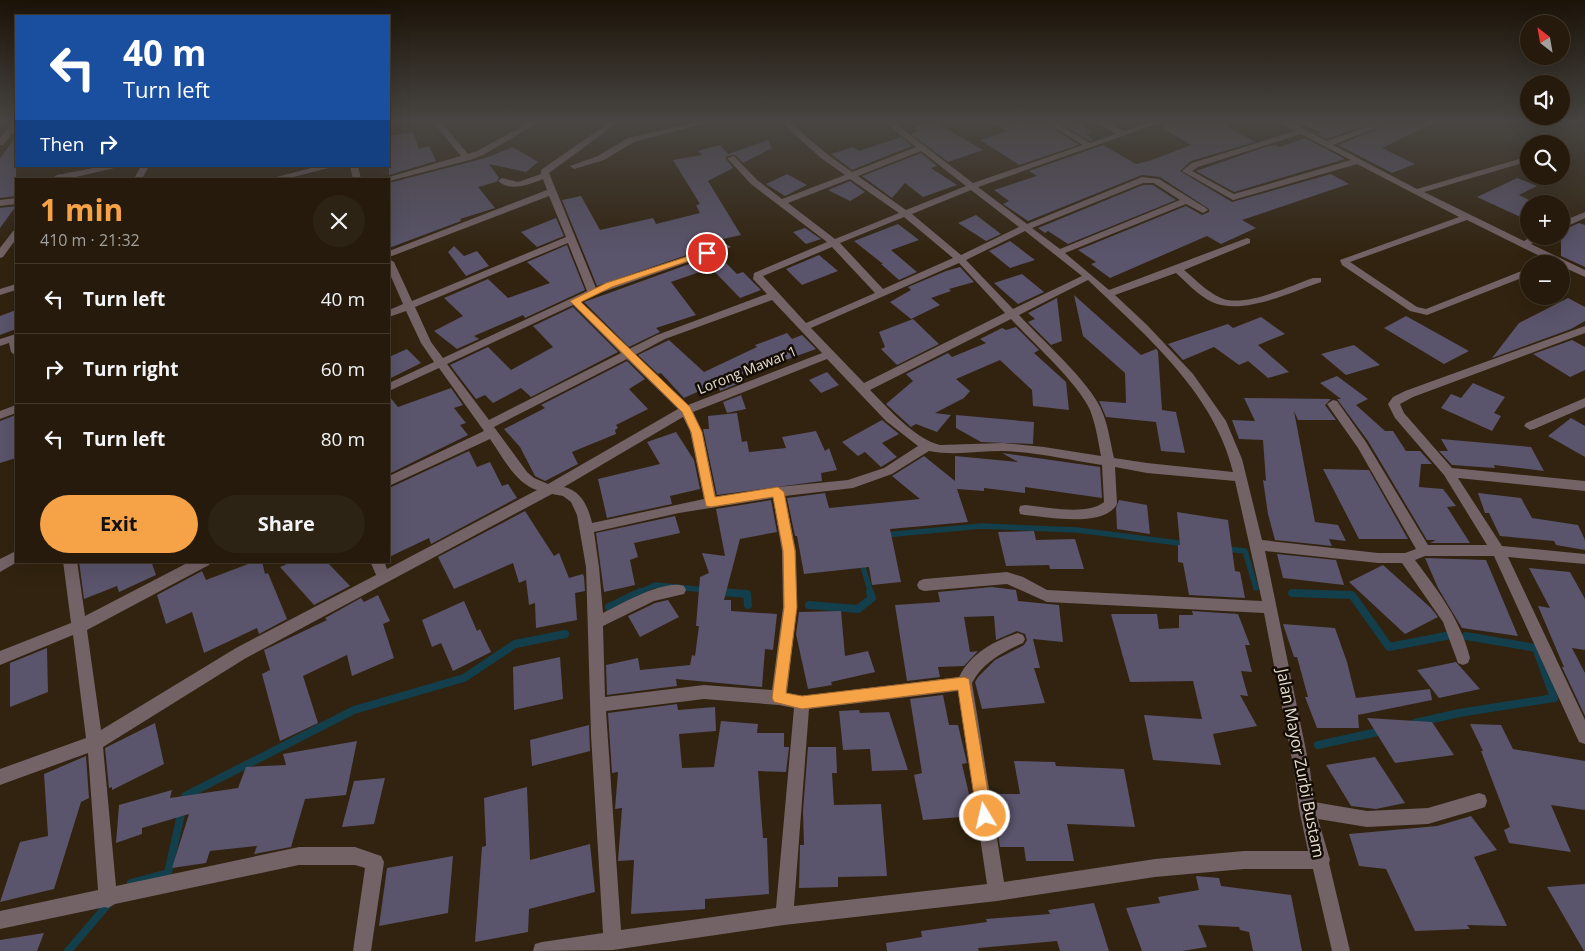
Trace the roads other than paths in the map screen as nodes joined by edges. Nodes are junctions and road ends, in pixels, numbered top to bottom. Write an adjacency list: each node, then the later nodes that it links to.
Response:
1 (439, 165): 19 (street)
2 (553, 165): 16 (street)
3 (738, 165): 27 (street)
4 (837, 165): 15 (street)
5 (876, 165): 15 (street)
6 (947, 165): 21 (street, Jalan Mayor Zurbi Bustam)
7 (1030, 165): 21 (street)
8 (1194, 165): 9 (street)
9 (1343, 165)
10 (1366, 165): 23 (street)
11 (1504, 165): 23 (street)
12 (63, 167): 17 (street)
13 (114, 167): 17 (street)
14 (327, 167): 18 (street)
15 (851, 175): 27 (street); 29 (street)
16 (544, 176): 20 (street); 22 (street)
17 (56, 178)
18 (278, 178)
19 (390, 178)
20 (502, 181)
21 (972, 186): 29 (street); 33 (street, Jalan Mayor Zurbi Bustam)
22 (551, 192): 35 (street); 43 (street)
23 (1416, 192): 30 (street)
24 (1187, 200): 28 (street); 33 (street); 42 (street)
25 (15, 201): 26 (street)
26 (0, 203)
27 (781, 203): 37 (street)
28 (1203, 210)
29 (905, 213): 37 (street); 46 (street)
30 (1467, 217): 38 (street); 52 (street)
31 (1583, 218): 32 (street)
32 (1570, 223)
33 (1027, 227): 42 (street, Jalan Mayor Zurbi Bustam); 46 (street)
34 (15, 234): 39 (street)
35 (570, 238): 56 (street); 61 (street)
36 (1247, 241): 48 (street)
37 (833, 242): 57 (street); 59 (street)
38 (1520, 242)
39 (4, 245): 44 (street)
40 (1526, 245): 45 (street)
41 (726, 247): 56 (street)
42 (1060, 252): 51 (street, Jalan Mayor Zurbi Bustam)
43 (390, 254)
44 (0, 255)
45 (1541, 255)
46 (960, 260): 57 (street); 63 (street)
47 (390, 264): 61 (street)
48 (1177, 269): 53 (street); 58 (street)
49 (1570, 269): 50 (street)
50 (1585, 274)
51 (1089, 276): 58 (street, Jalan Mayor Zurbi Bustam); 63 (street)
52 (1520, 276)
53 (1316, 280)
54 (15, 287): 55 (street)
55 (0, 292)
56 (593, 292): 60 (street)
57 (882, 294): 64 (street)
58 (1107, 294): 83 (street, Jalan Mayor Zurbi Bustam)
59 (772, 296): 64 (street); 68 (street)
60 (574, 301): 68 (street); 70 (street)
61 (410, 306): 62 (street); 70 (street)
62 (390, 314)
63 (1014, 314): 72 (street); 81 (street)
64 (803, 328): 69 (street)
65 (1585, 328): 82 (street)
66 (15, 338): 67 (street)
67 (0, 343)
68 (628, 352): 76 (street); 79 (street)
69 (829, 354): 72 (street); 76 (street, Lorong Mawar 1)
70 (441, 364): 71 (street); 79 (street)
71 (390, 387)
72 (864, 388): 80 (street)
73 (1585, 402): 78 (street)
74 (1333, 404): 92 (street)
75 (15, 409): 77 (street)
76 (686, 410): 86 (street, Lorong Mawar 1); 88 (street)
77 (0, 415)
78 (1530, 426)
79 (490, 429): 84 (street); 86 (street)
80 (927, 446): 81 (street); 87 (street)
81 (1108, 462): 83 (street); 89 (street)
82 (1448, 472): 85 (street); 93 (street)
83 (1240, 477): 91 (street, Jalan Mayor Zurbi Bustam)
84 (390, 481)
85 (1585, 486)
86 (548, 490): 90 (street); 101 (street, Lorong Mawar 1)
87 (778, 492): 88 (street); 111 (street)
88 (711, 503): 90 (street)
89 (1025, 510)
90 (586, 529): 105 (street)
91 (1257, 545): 95 (street); 104 (street, Jalan Mayor Zurbi Bustam)
92 (1424, 551): 93 (street); 95 (street)
93 (1498, 551): 96 (street); 114 (street)
94 (15, 557): 100 (street)
95 (1406, 558): 109 (street)
96 (1585, 559)
97 (70, 563): 106 (street)
98 (200, 563): 106 (street)
99 (378, 563): 101 (street)
100 (0, 566)
101 (384, 577): 115 (street, Lorong Mawar 1)
102 (924, 585): 104 (street)
103 (679, 590): 105 (street)
104 (1270, 607): 118 (street, Jalan Mayor Zurbi Bustam)
105 (596, 623): 113 (street)
106 (78, 627): 108 (street); 115 (street)
107 (1018, 638): 110 (street)
108 (0, 658)
109 (1463, 658)
110 (964, 683): 112 (street); 120 (street)
111 (779, 698): 112 (street); 113 (street)
112 (802, 703): 122 (street)
113 (598, 705): 124 (street)
114 (1585, 737)
115 (95, 744): 116 (street, Lorong Mawar 1); 121 (street)
116 (0, 777)
117 (1479, 801): 118 (street)
118 (1307, 809): 119 (street, Jalan Mayor Zurbi Bustam)
119 (1321, 860): 120 (street); 127 (street, Jalan Mayor Zurbi Bustam)
120 (996, 892): 122 (street)
121 (108, 899): 123 (street); 125 (street)
122 (784, 916): 124 (street)
123 (0, 920)
124 (613, 941): 126 (street)
125 (362, 951)
126 (542, 951)
127 (1341, 951)

